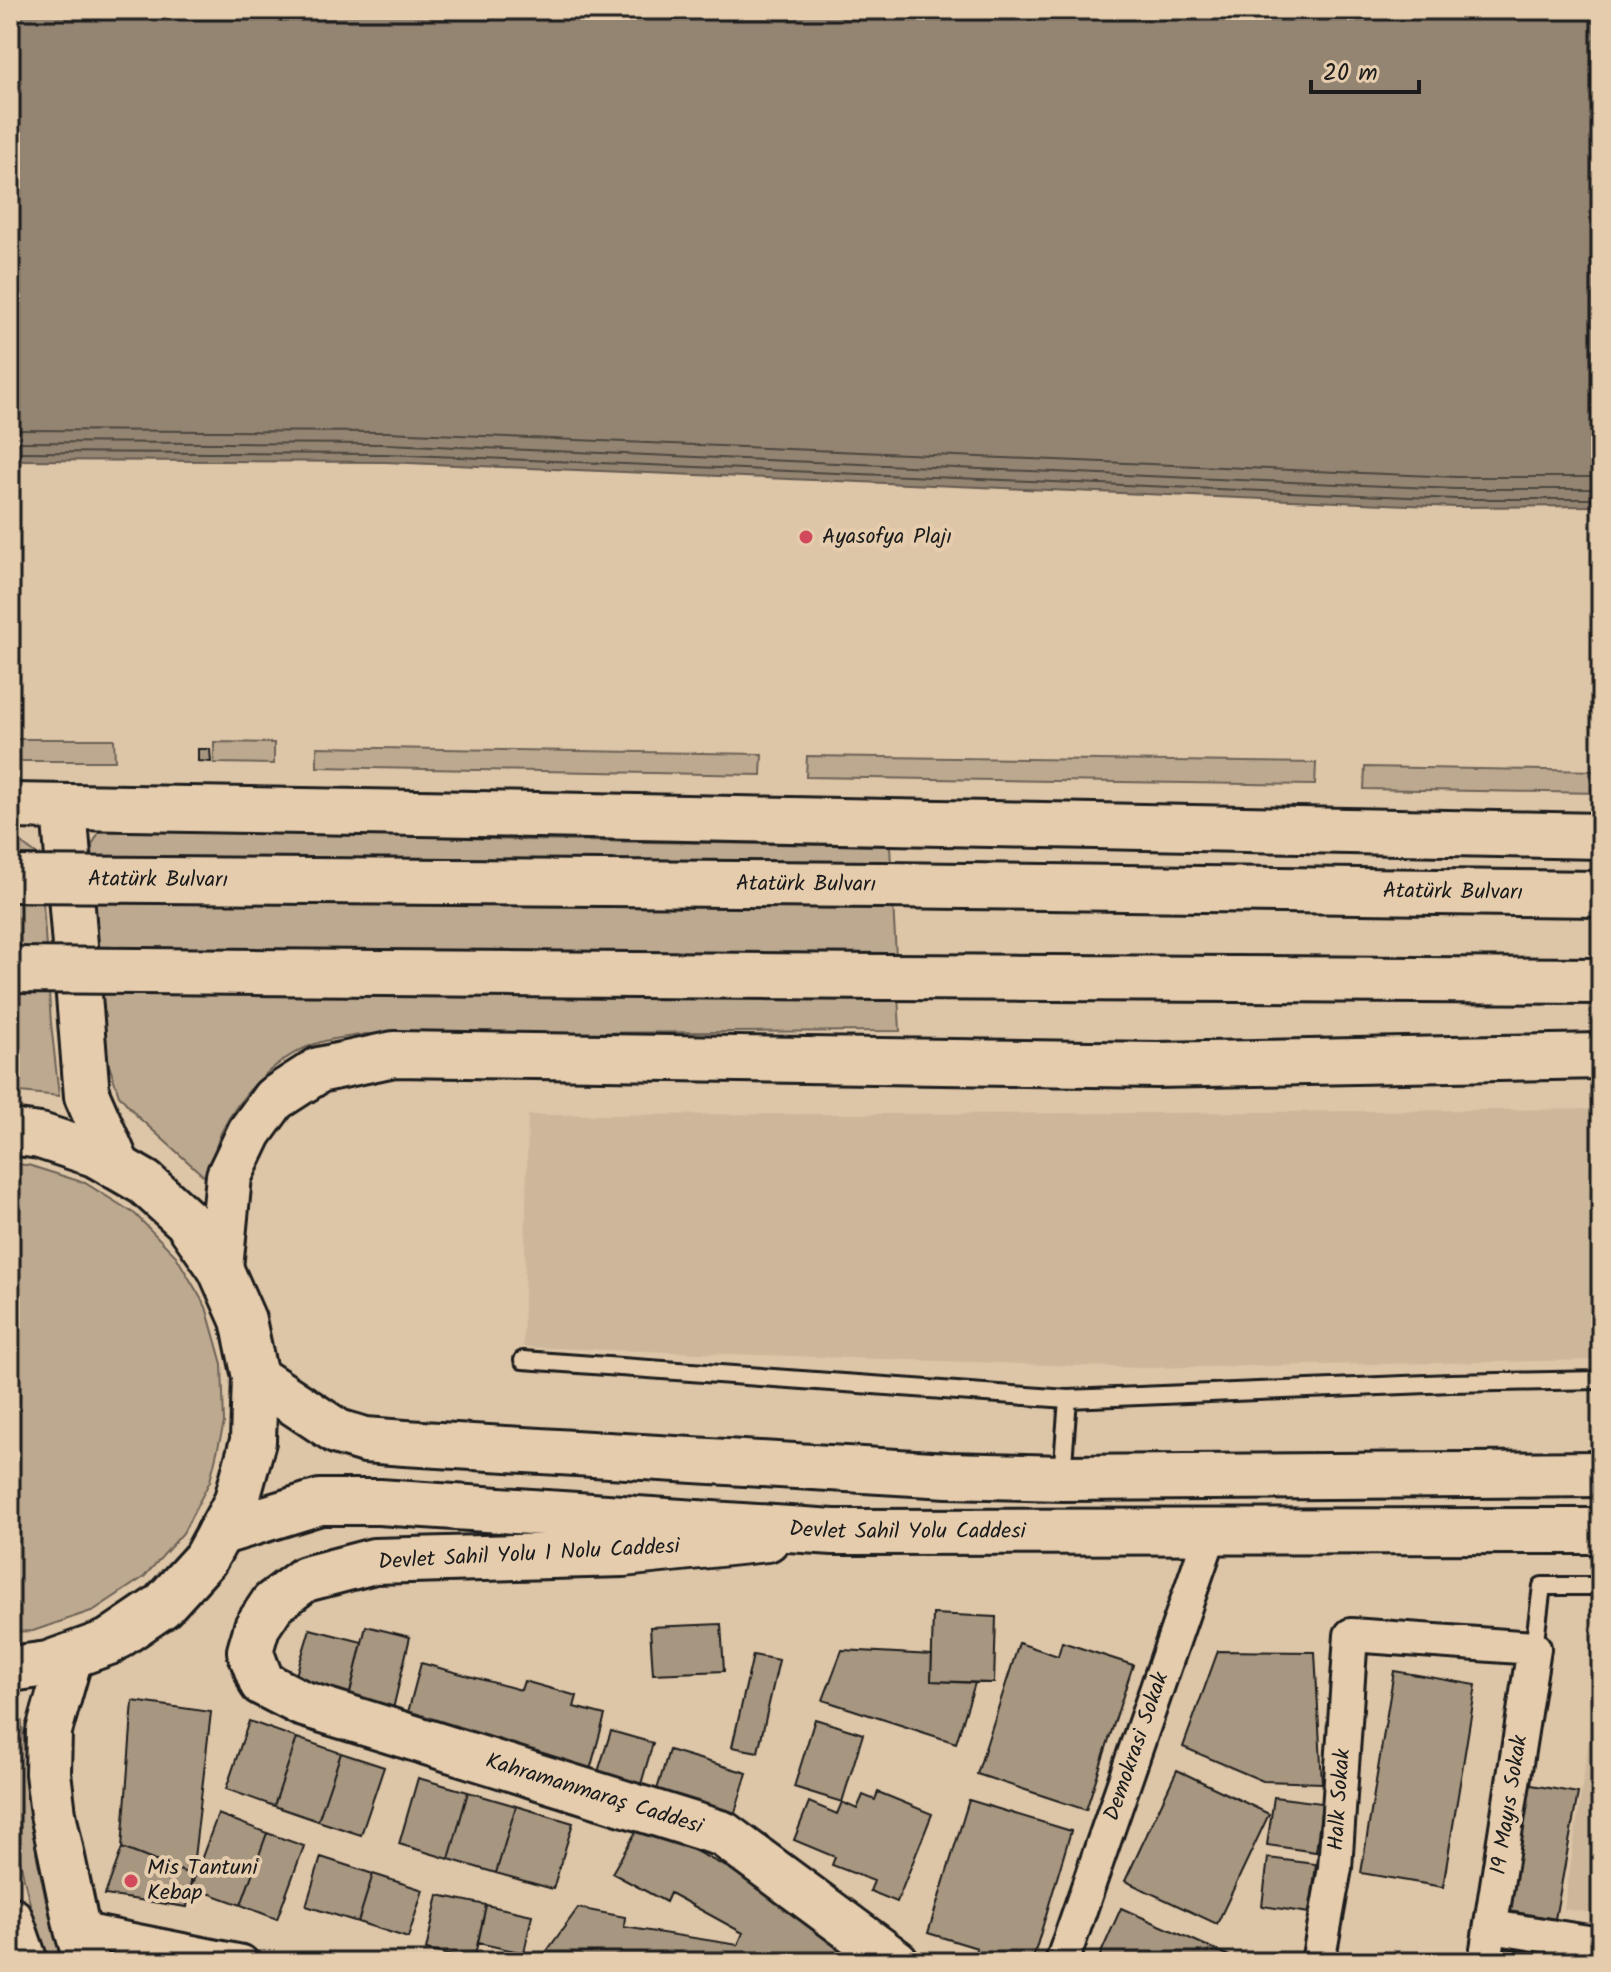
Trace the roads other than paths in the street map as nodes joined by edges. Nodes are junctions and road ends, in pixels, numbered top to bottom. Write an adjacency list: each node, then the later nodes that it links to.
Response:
1 (10, 806): 2 (main road)
2 (64, 807): 3 (main road); 10 (main road)
3 (1601, 836)
4 (10, 879): 5 (main road, Atatürk Bulvarı, bridge)
5 (1601, 894)
6 (10, 970): 7 (main road, bridge)
7 (1601, 981)
8 (1601, 1056): 11 (main road)
9 (10, 1132): 10 (main road)
10 (118, 1167): 11 (main road)
11 (220, 1268): 13 (main road)
12 (523, 1360): 15 (lane)
13 (255, 1377): 17 (main road); 21 (main road)
14 (1601, 1380): 15 (lane)
15 (1068, 1399): 17 (lane)
16 (1601, 1474): 17 (main road)
17 (1062, 1478)
18 (1601, 1531): 20 (main road, Devlet Sahil Yolu Caddesi)
19 (834, 1532): 20 (main road, Devlet Sahil Yolu Caddesi); 21 (main road, Devlet Sahil Yolu Caddesi); 26 (main road, Devlet Sahil Yolu 1 Nolu Caddesi)
20 (1211, 1532): 32 (street, Demokrasi Sokak)
21 (219, 1533): 24 (main road)
22 (1601, 1586): 23 (lane)
23 (1534, 1648): 27 (street, 19 Mayıs Sokak); 33 (street, Halk Sokak)
24 (70, 1657): 25 (main road); 29 (main road)
25 (10, 1669)
26 (262, 1683): 31 (main road, Kahramanmaraş Caddesi)
27 (1491, 1927): 28 (street); 34 (street, 19 Mayıs Sokak)
28 (1601, 1944)
29 (82, 1946): 30 (street)
30 (242, 1962)
31 (896, 1962)
32 (1062, 1962)
33 (1318, 1962)
34 (1485, 1962)

